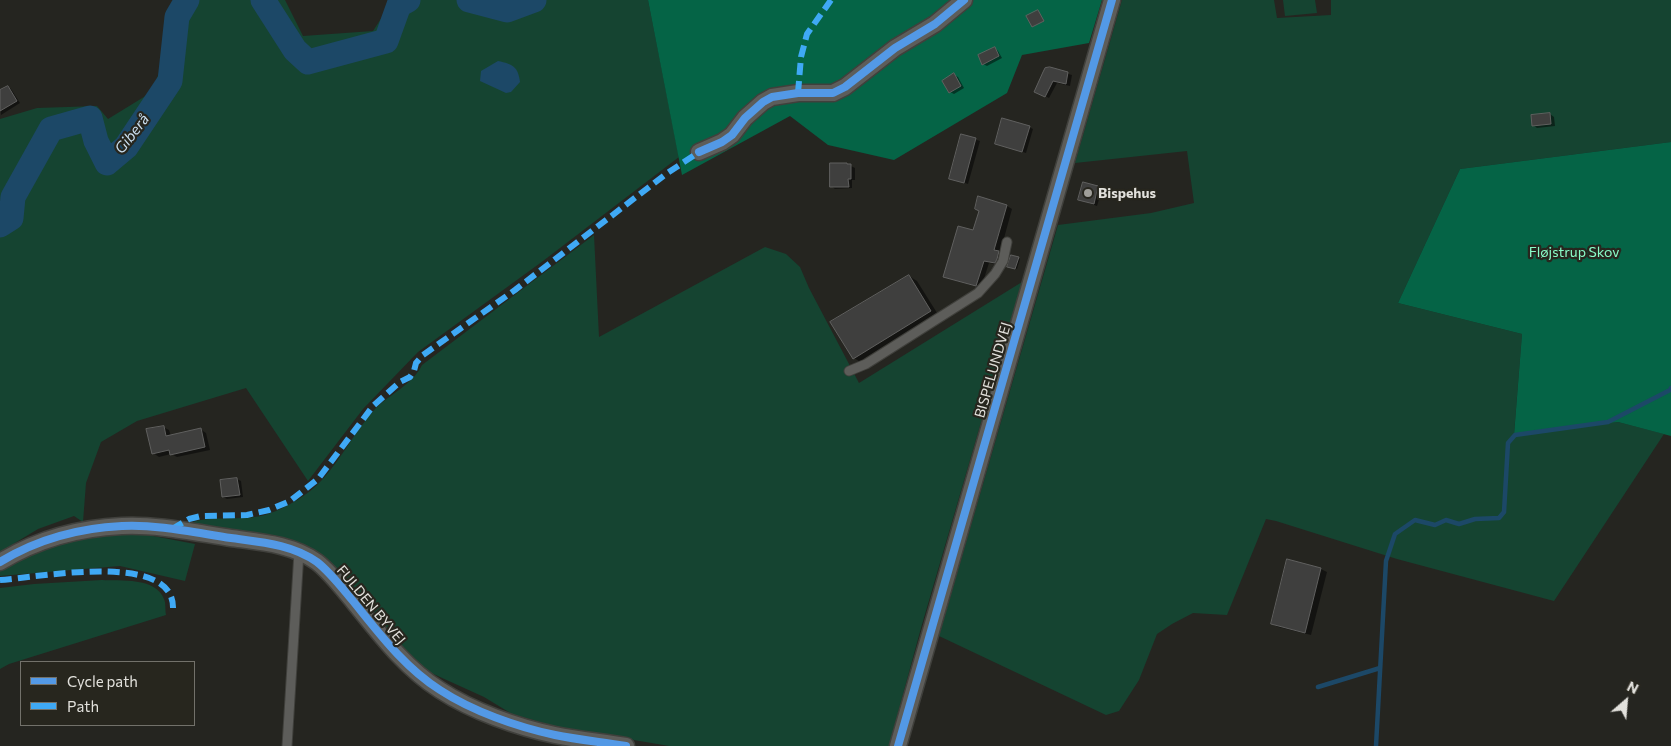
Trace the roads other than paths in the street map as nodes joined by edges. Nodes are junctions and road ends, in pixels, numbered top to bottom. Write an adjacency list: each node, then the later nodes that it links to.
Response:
1 (964, 0): 3 (street)
2 (1112, 0): 10 (street, BISPELUNDVEJ)
3 (699, 152)
4 (1007, 242): 5 (lane)
5 (849, 371)
6 (299, 552): 7 (street, FULDEN BYVEJ); 8 (lane); 9 (street, FULDEN BYVEJ)
7 (0, 562)
8 (286, 746)
9 (626, 746)
10 (898, 746)

